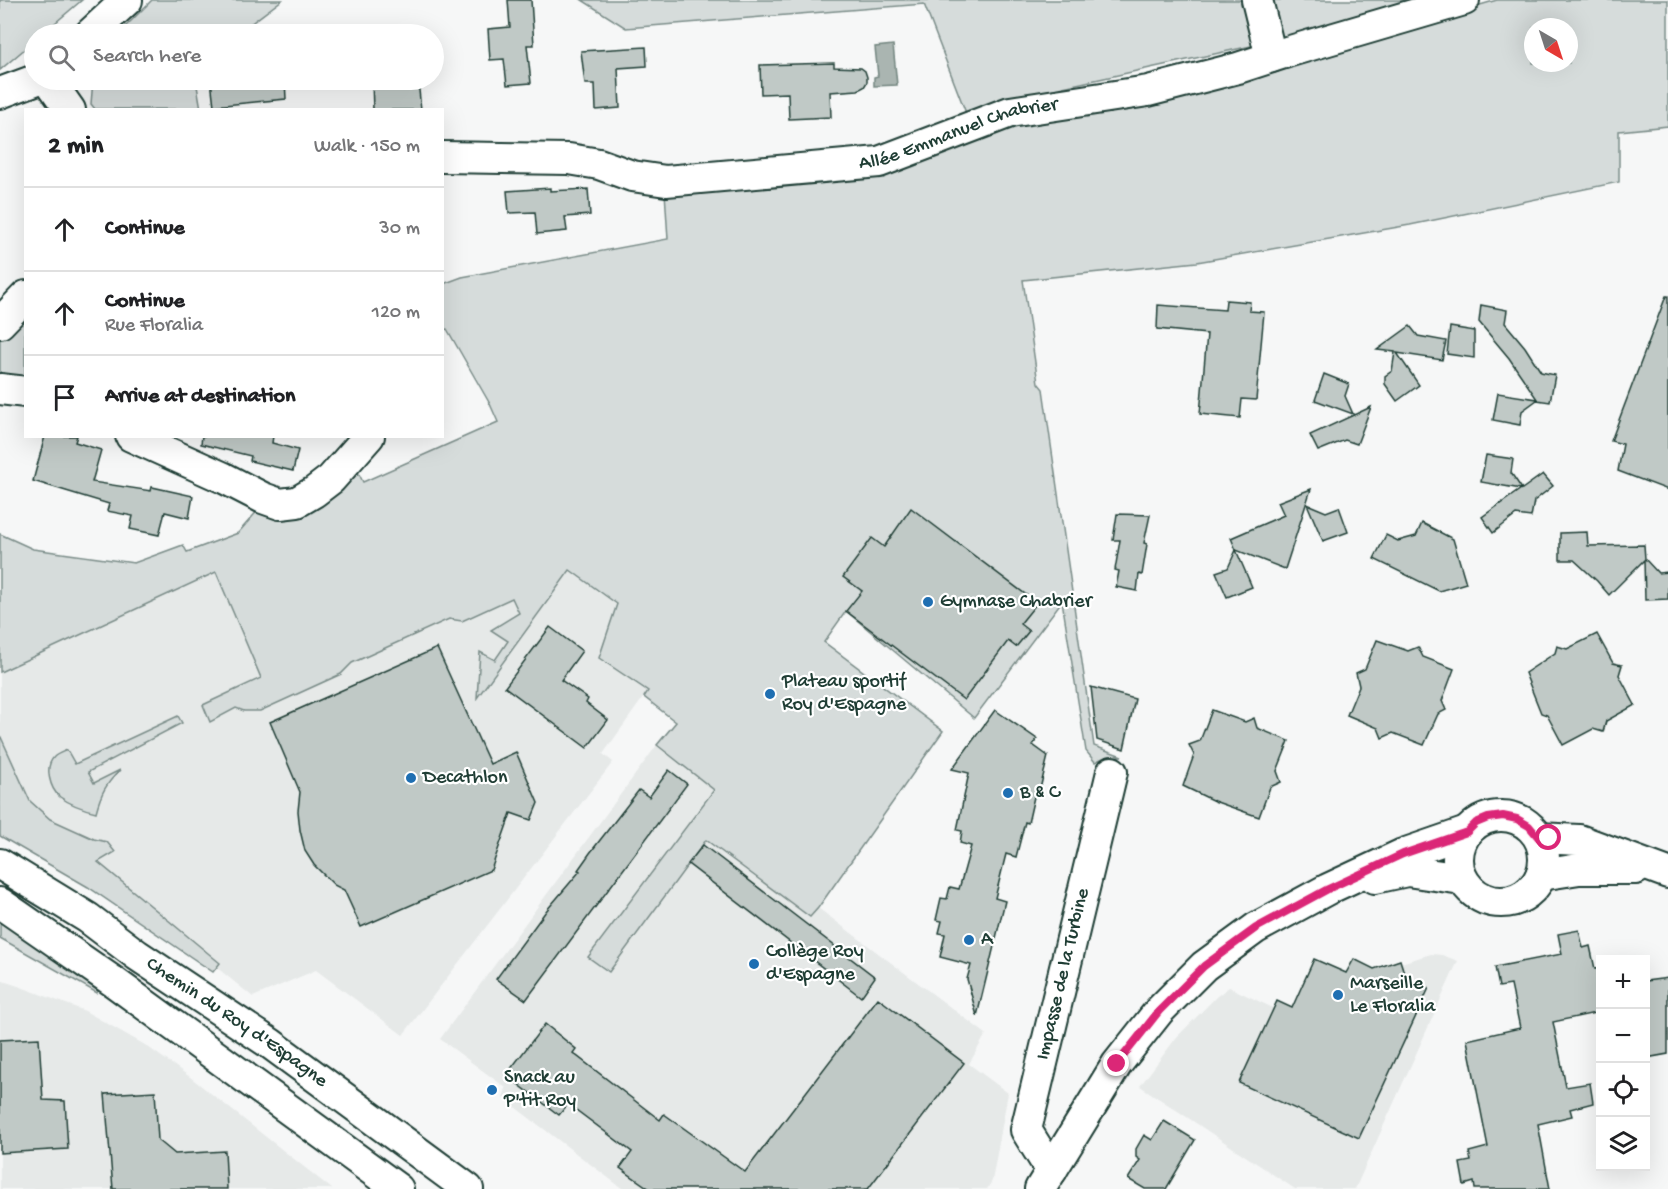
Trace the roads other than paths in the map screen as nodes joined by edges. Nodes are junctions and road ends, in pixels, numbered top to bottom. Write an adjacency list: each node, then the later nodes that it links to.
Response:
1 (127, 0): 4 (street)
2 (1257, 0): 5 (street)
3 (1464, 0): 5 (street, Allée Emmanuel Chabrier)
4 (101, 24)
5 (1270, 57): 10 (street, Allée Emmanuel Chabrier)
6 (24, 84): 8 (street)
7 (56, 90): 9 (street)
8 (0, 93)
9 (69, 108)
10 (444, 157)
11 (24, 298): 12 (street)
12 (0, 323)
13 (0, 389): 14 (street)
14 (24, 392)
15 (135, 438): 16 (street)
16 (367, 438)
17 (1112, 772): 28 (street, Impasse de la Turbine)
18 (1467, 832): 19 (street); 23 (street); 24 (street)
19 (1539, 838): 21 (street); 22 (street)
20 (0, 864): 26 (street, Chemin du Roy d'Espagne)
21 (1661, 871): 22 (street)
22 (1541, 875): 23 (street)
23 (1462, 879): 24 (street)
24 (1328, 889): 28 (street)
25 (0, 903): 27 (street, Chemin du Roy d'Espagne)
26 (137, 955): 27 (street); 30 (street, Chemin du Roy d'Espagne)
27 (114, 982): 29 (street, Chemin du Roy d'Espagne)
28 (1046, 1180)
29 (398, 1189)
30 (468, 1189)

